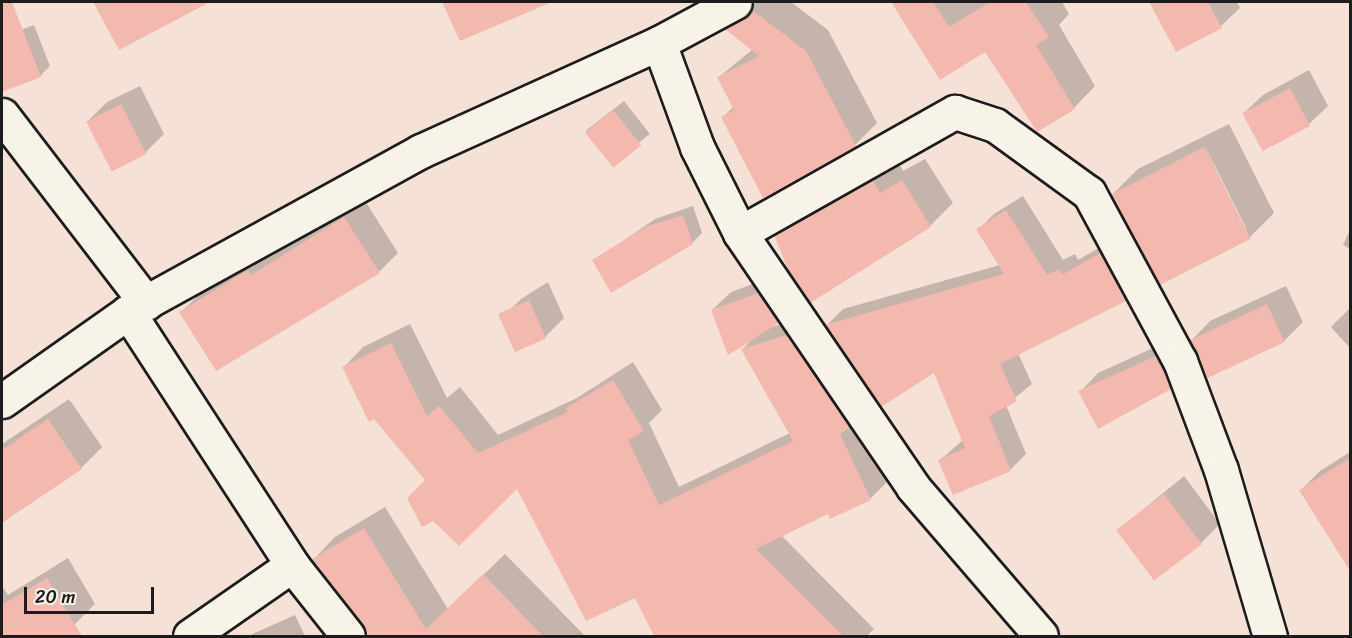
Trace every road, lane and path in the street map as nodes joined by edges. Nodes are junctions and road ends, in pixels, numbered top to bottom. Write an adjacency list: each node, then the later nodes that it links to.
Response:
1 (735, 2): 2 (street)
2 (659, 43): 4 (street); 5 (street)
3 (2, 116): 5 (street)
4 (740, 233): 8 (street); 12 (street)
5 (137, 308): 6 (street); 7 (street)
6 (2, 400)
7 (292, 565): 9 (street); 10 (street)
8 (1014, 621): 11 (street)
9 (190, 636)
10 (348, 636)
11 (1041, 636)
12 (1270, 636)

